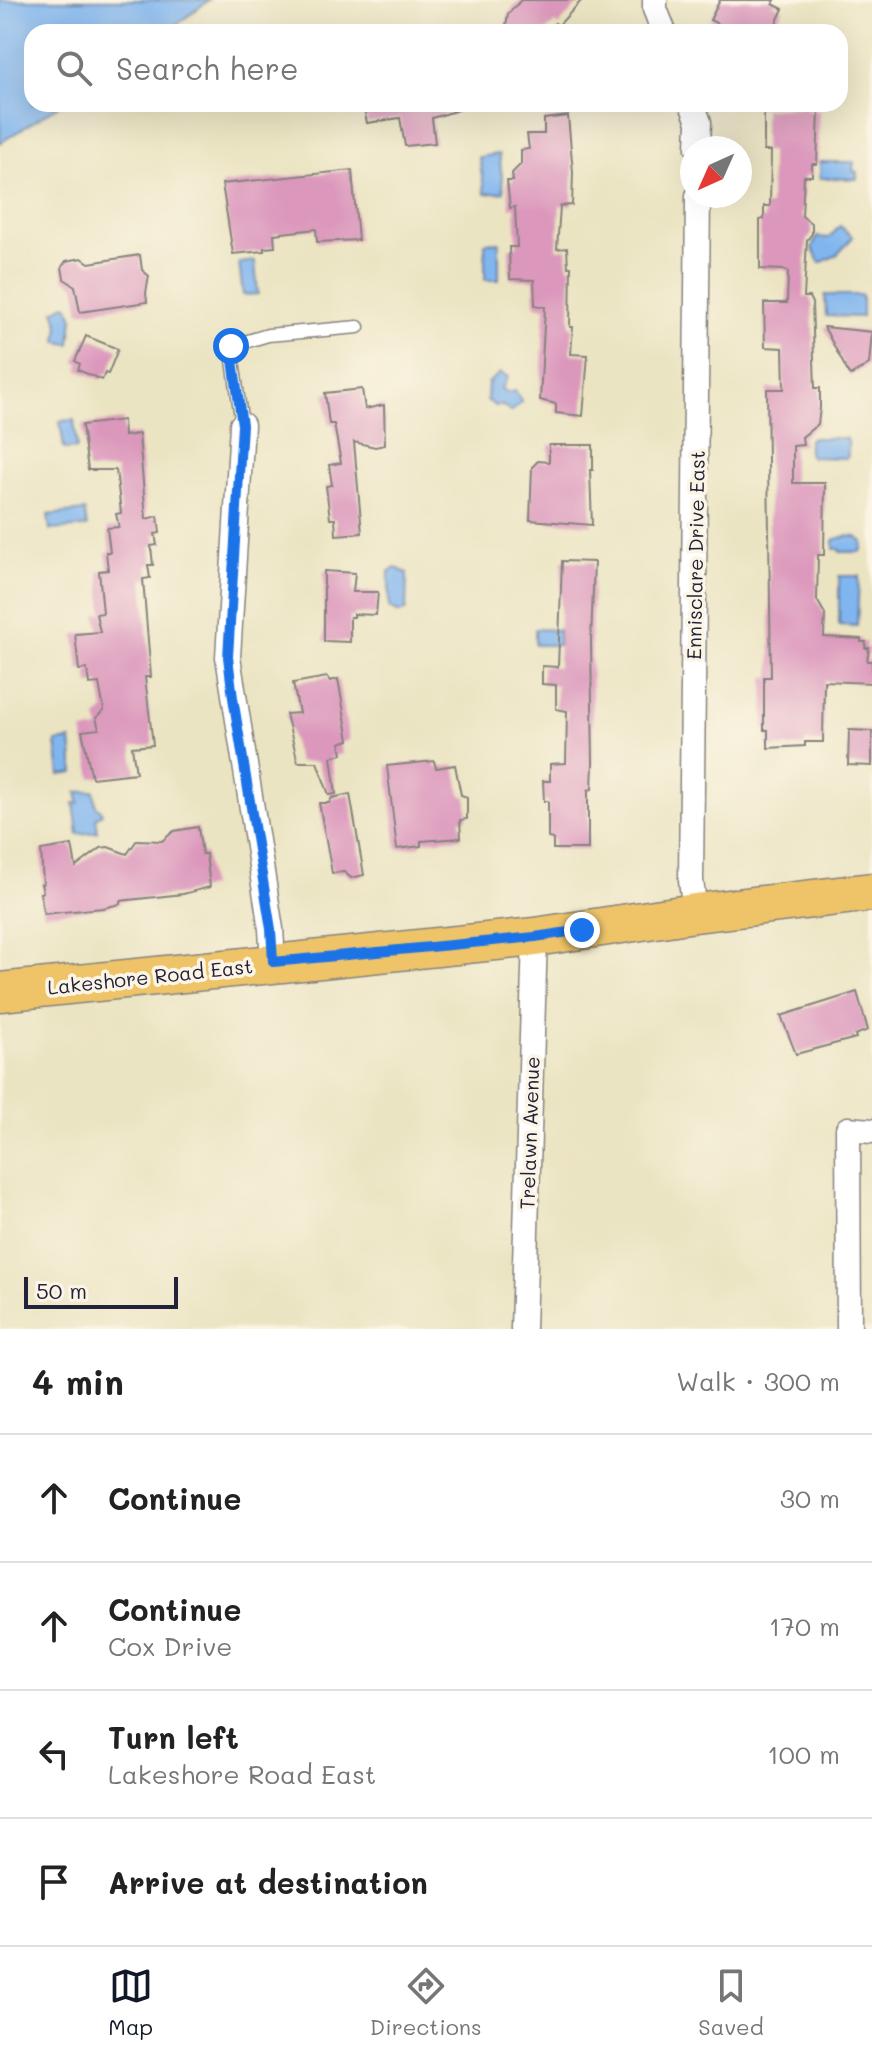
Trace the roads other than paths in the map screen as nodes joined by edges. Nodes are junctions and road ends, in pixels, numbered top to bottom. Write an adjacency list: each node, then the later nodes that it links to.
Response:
1 (655, 0): 2 (street)
2 (661, 24)
3 (695, 112): 4 (street)
4 (698, 136)
5 (698, 208): 9 (street, Ennisclare Drive East)
6 (358, 327): 7 (lane)
7 (242, 425): 11 (street)
8 (872, 892): 9 (main road, Lakeshore Road East)
9 (695, 913): 10 (main road, Lakeshore Road East)
10 (535, 937): 11 (main road, Lakeshore Road East); 14 (street, Trelawn Avenue)
11 (273, 962): 12 (main road, Lakeshore Road East)
12 (0, 992)
13 (860, 1130): 15 (street)
14 (523, 1329)
15 (849, 1329)

